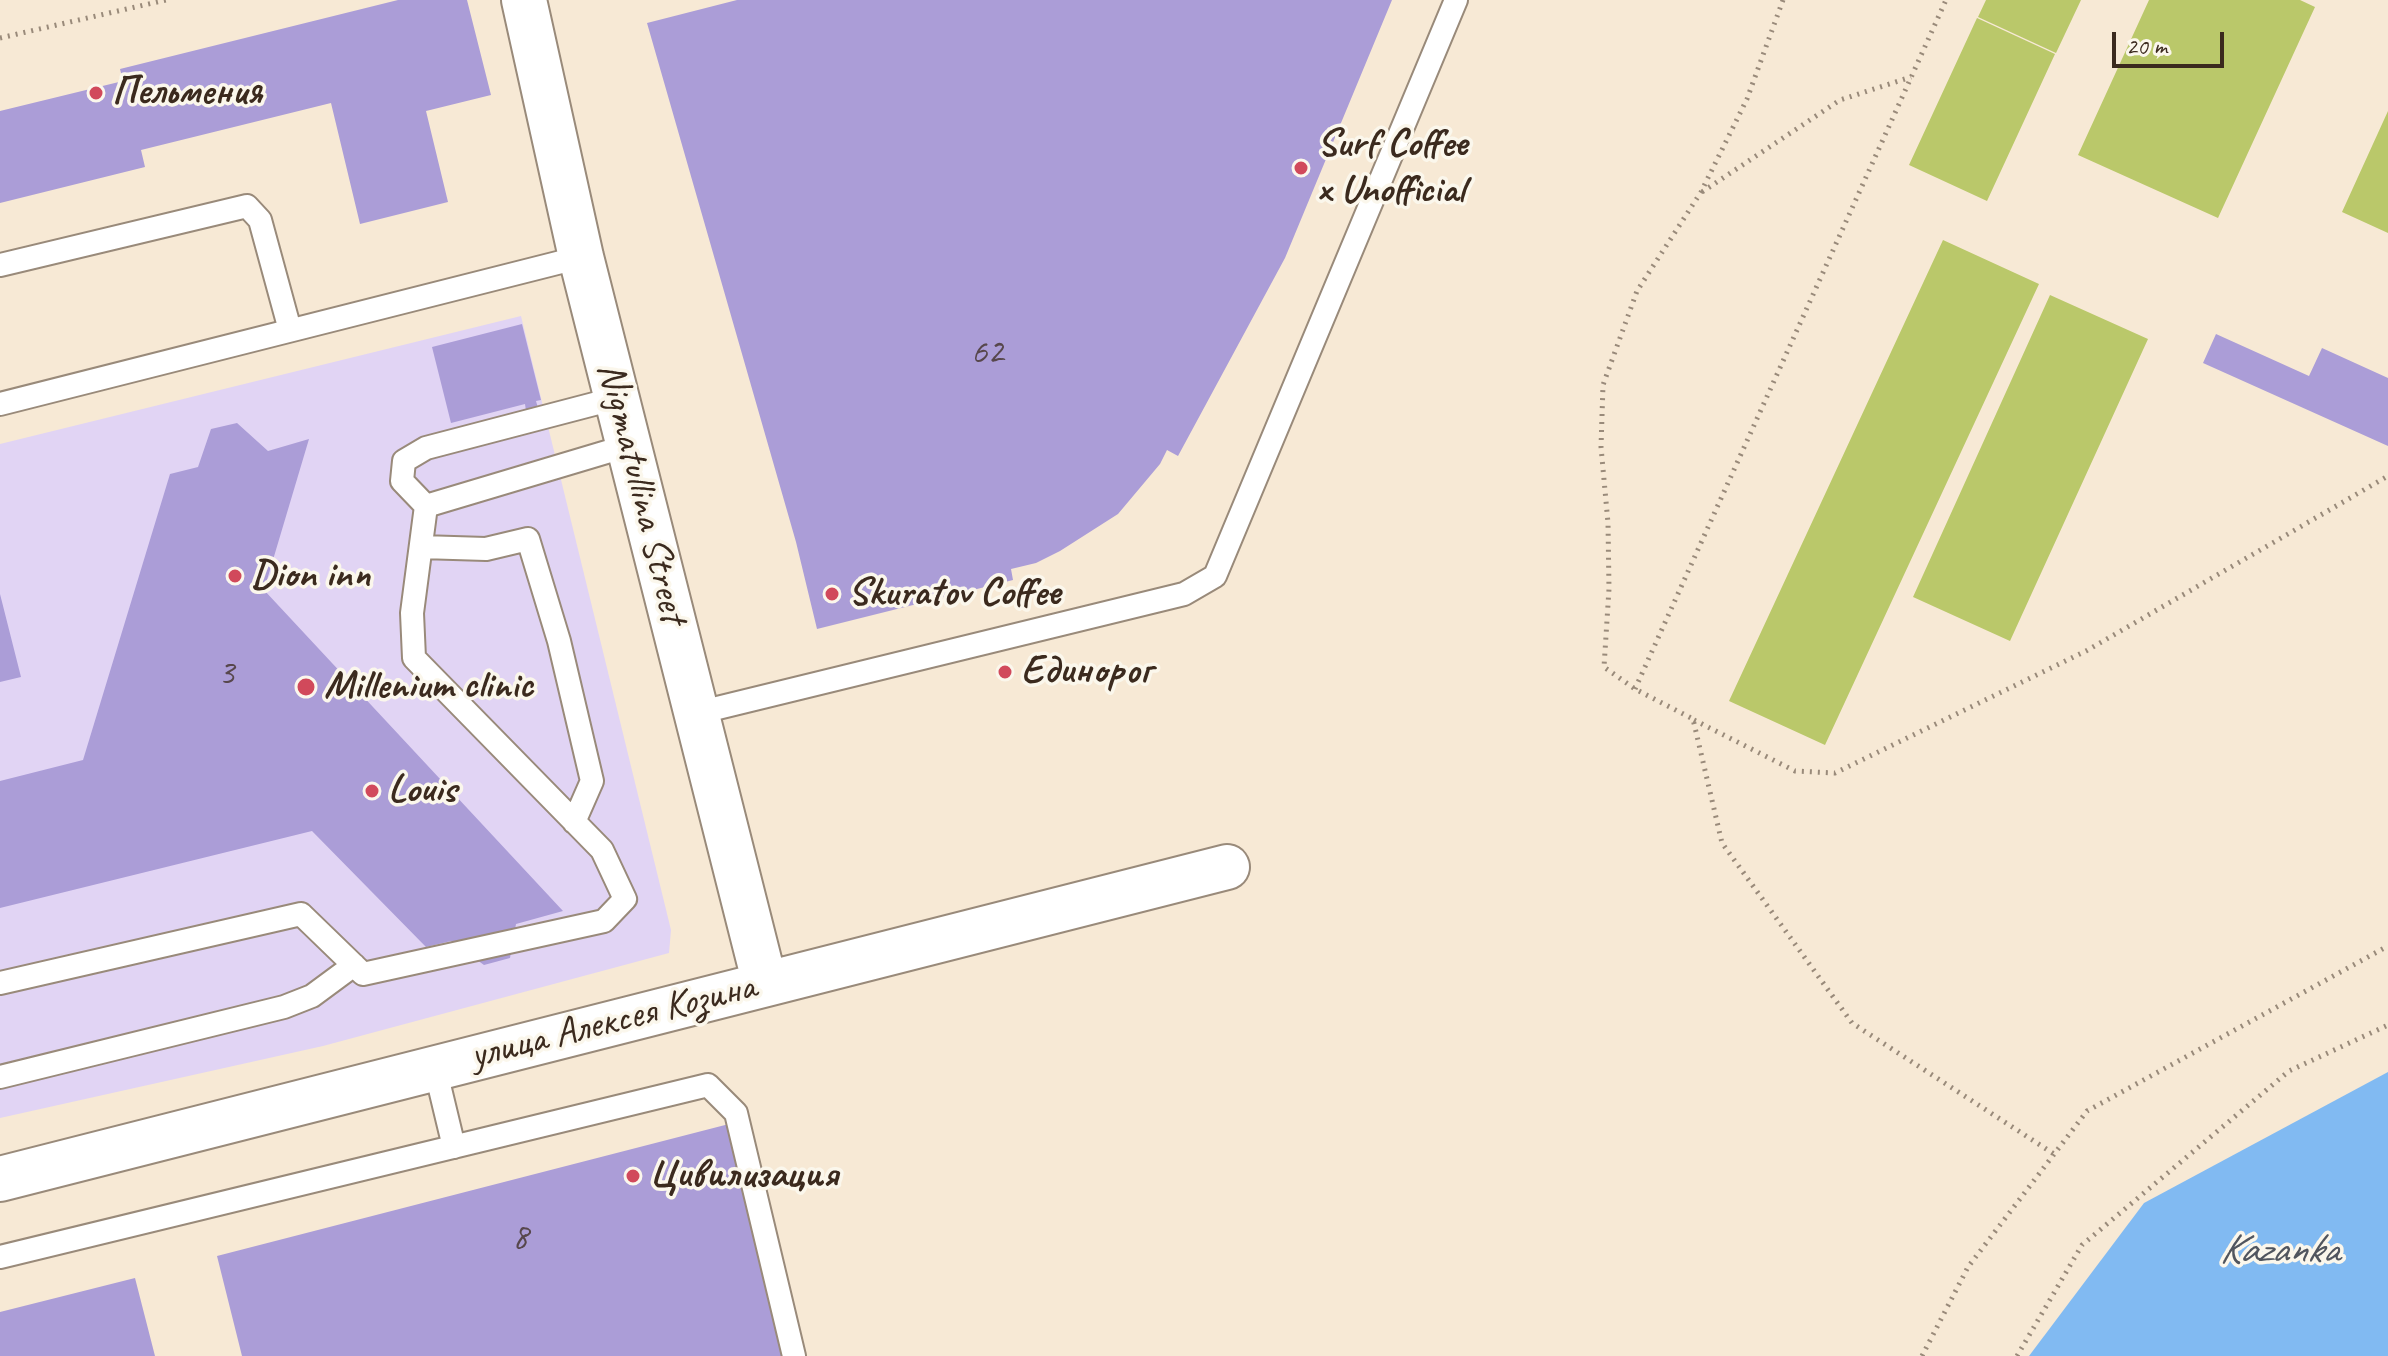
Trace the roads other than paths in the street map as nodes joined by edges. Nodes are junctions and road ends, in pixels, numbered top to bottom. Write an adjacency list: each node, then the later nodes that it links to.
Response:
1 (524, 0): 3 (street, Nigmatullina Street)
2 (1456, 0): 11 (lane)
3 (581, 257): 5 (lane); 6 (street, Nigmatullina Street)
4 (0, 265): 5 (lane)
5 (290, 330): 7 (lane)
6 (617, 398): 8 (street, Nigmatullina Street); 9 (lane)
7 (0, 404)
8 (630, 445): 9 (lane); 11 (street, Nigmatullina Street)
9 (426, 506): 10 (lane)
10 (421, 547): 12 (lane); 12 (lane)
11 (697, 713): 16 (street, Nigmatullina Street)
12 (574, 822): 14 (lane)
13 (1227, 867): 16 (street, улица Алексея Козина)
14 (354, 965): 15 (lane); 18 (lane)
15 (0, 983)
16 (765, 984): 17 (street, улица Алексея Козина)
17 (435, 1068): 19 (lane); 20 (street, улица Алексея Козина)
18 (0, 1077)
19 (454, 1147): 21 (lane); 22 (lane)
20 (0, 1179)
21 (0, 1257)
22 (794, 1356)

